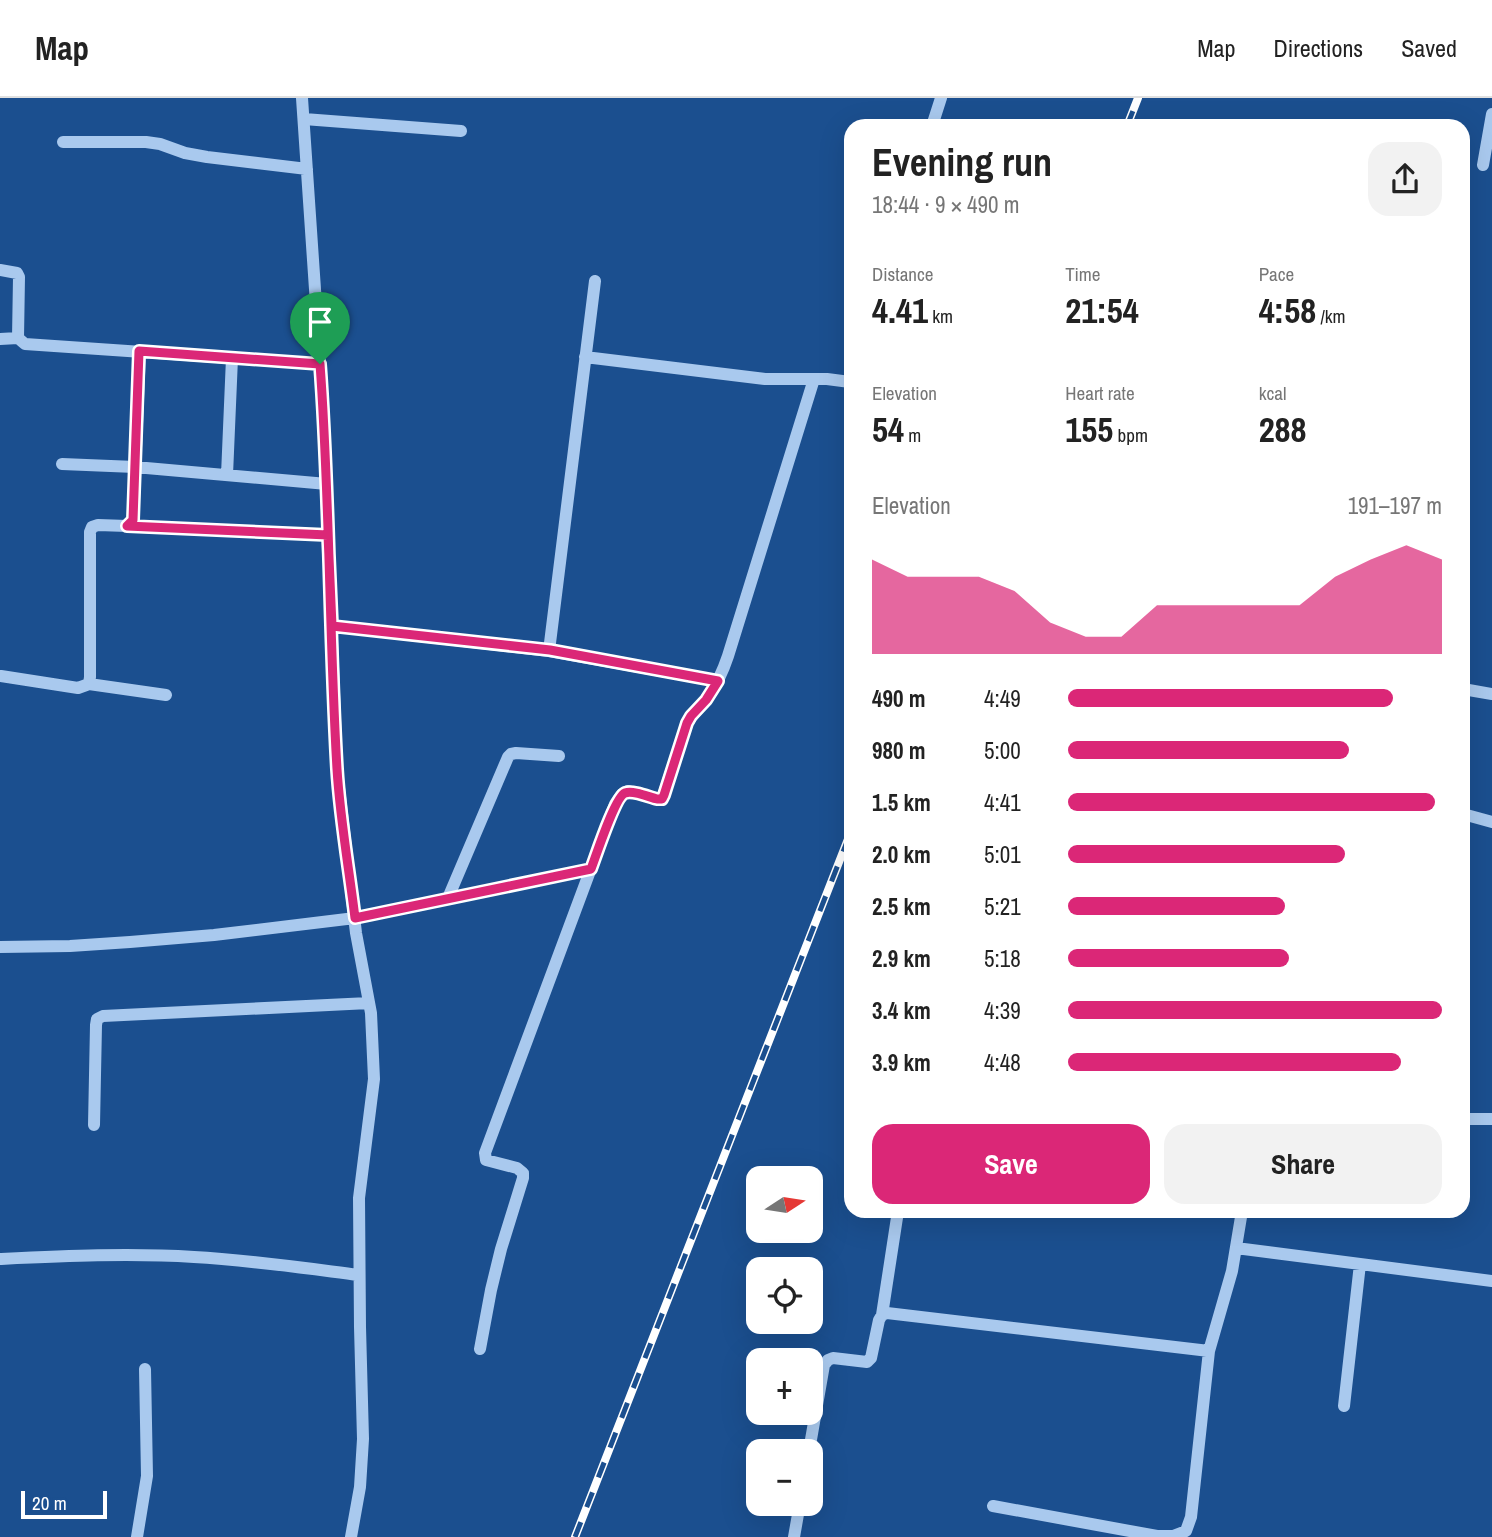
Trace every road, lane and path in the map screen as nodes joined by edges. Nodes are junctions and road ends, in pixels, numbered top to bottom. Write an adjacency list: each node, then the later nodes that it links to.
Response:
1 (302, 98): 4 (street)
2 (941, 98): 5 (street)
3 (1492, 114): 8 (street)
4 (304, 119): 6 (street); 9 (street)
5 (934, 119)
6 (461, 131)
7 (63, 142): 9 (street)
8 (1483, 165)
9 (307, 169): 17 (street)
10 (0, 270): 12 (street)
11 (594, 281): 15 (street)
12 (18, 338): 13 (street); 14 (street)
13 (0, 339)
14 (139, 351): 16 (street); 21 (street)
15 (585, 357): 18 (street); 27 (street)
16 (232, 358): 17 (street); 22 (street)
17 (320, 364): 23 (street)
18 (814, 379): 19 (street); 29 (street)
19 (844, 382)
20 (62, 464): 21 (street)
21 (135, 467): 22 (street); 24 (street)
22 (227, 475): 23 (street)
23 (327, 484): 25 (street)
24 (127, 526): 25 (street); 30 (street)
25 (328, 535): 26 (street)
26 (332, 626): 27 (street); 39 (street)
27 (550, 650): 29 (street)
28 (1, 676): 30 (street)
29 (718, 681): 37 (street)
30 (89, 684): 33 (street)
31 (1470, 690): 32 (street)
32 (1492, 694)
33 (166, 695)
34 (559, 756): 38 (street)
35 (1470, 816): 36 (street)
36 (1492, 822)
37 (591, 869): 38 (street); 53 (street)
38 (449, 898): 39 (street)
39 (355, 918): 40 (street); 41 (street)
40 (0, 947)
41 (369, 1003): 44 (street); 50 (street)
42 (1470, 1119): 43 (street)
43 (1492, 1119)
44 (94, 1125)
45 (897, 1218): 52 (street)
46 (1241, 1218): 47 (street)
47 (1236, 1248): 49 (street); 54 (street)
48 (0, 1259): 50 (street)
49 (1360, 1264): 51 (street); 56 (street)
50 (359, 1275): 61 (street)
51 (1492, 1281)
52 (883, 1315): 54 (street); 57 (street)
53 (480, 1349)
54 (1209, 1352): 58 (street)
55 (145, 1369): 60 (street)
56 (1344, 1406)
57 (811, 1439)
58 (993, 1506)
59 (798, 1516): 62 (street)
60 (137, 1537)
61 (351, 1537)
62 (794, 1537)

